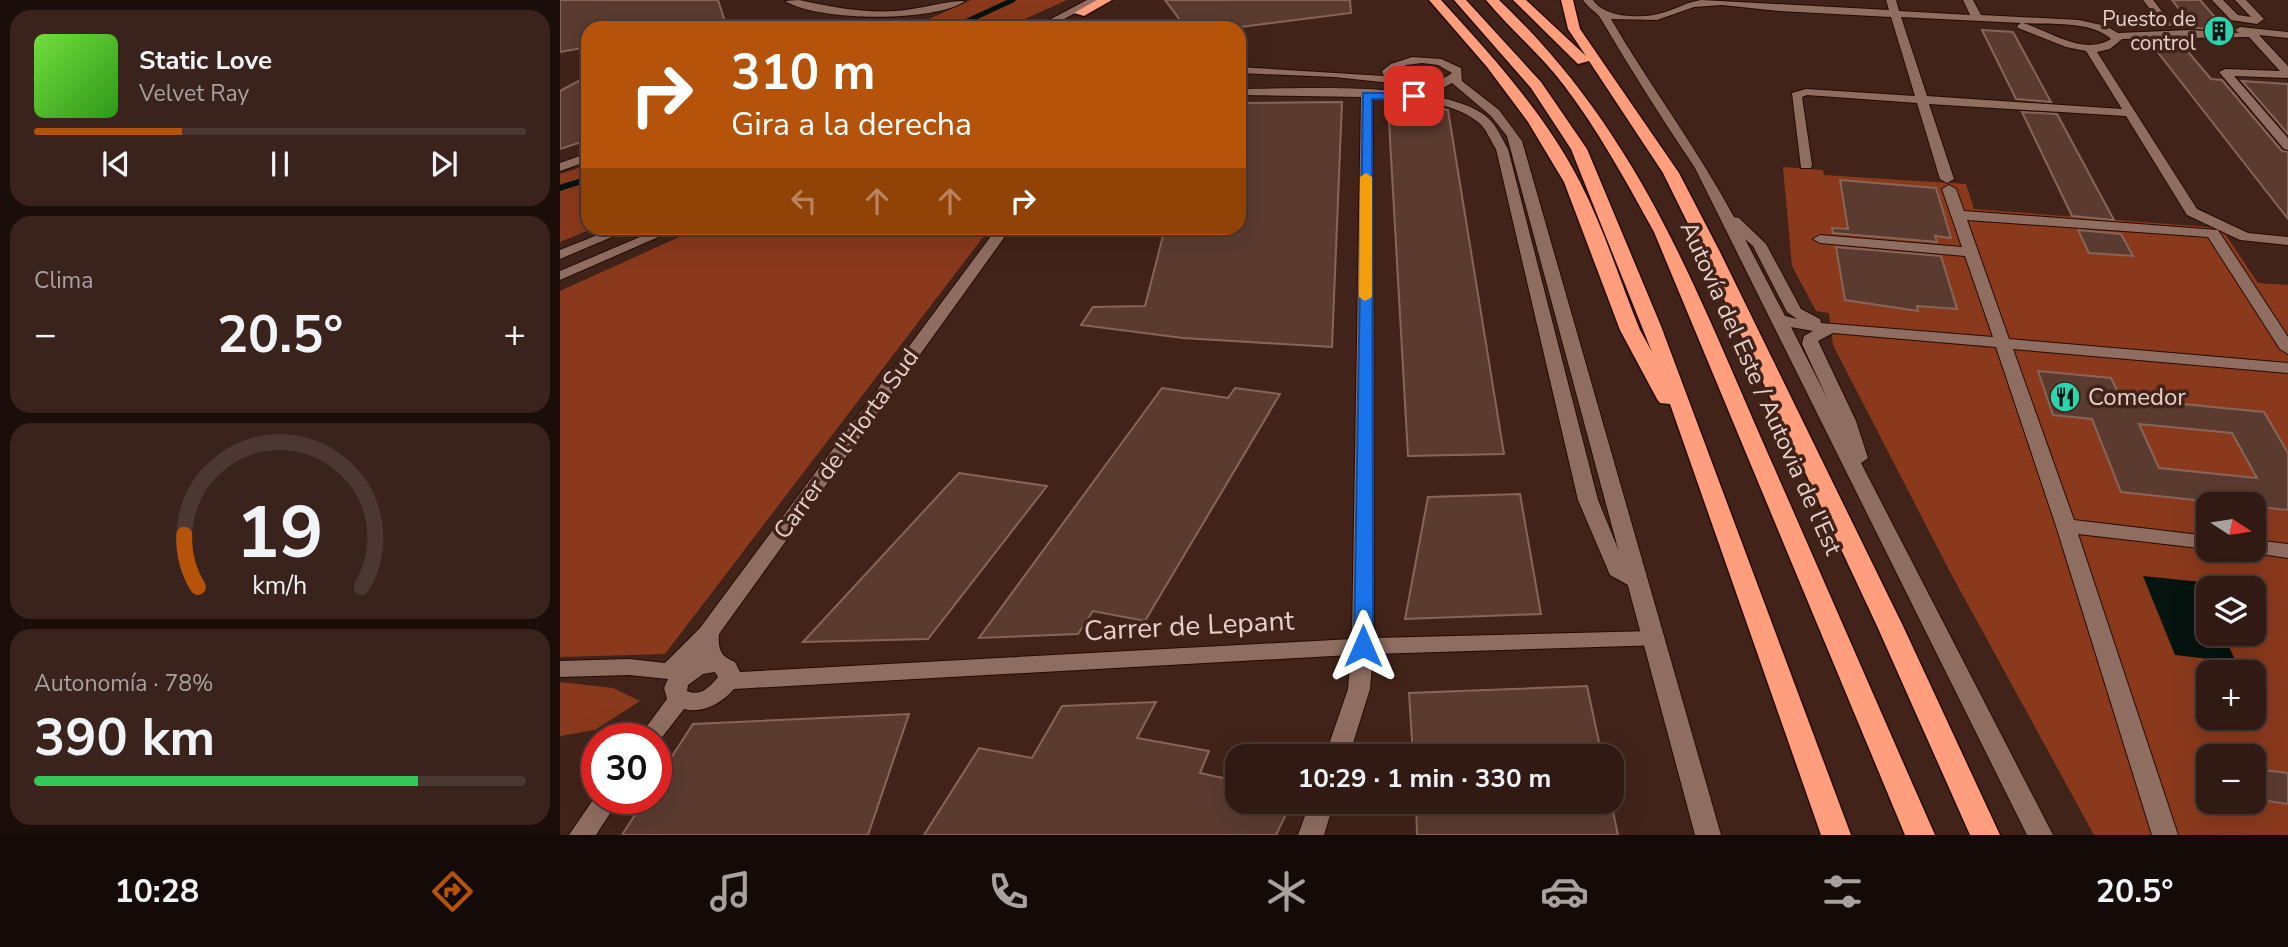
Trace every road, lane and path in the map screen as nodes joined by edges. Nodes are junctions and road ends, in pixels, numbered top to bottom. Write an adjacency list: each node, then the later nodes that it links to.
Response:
1 (789, 0): 17 (street); 27 (street)
2 (1086, 0): 23 (street)
3 (1096, 0): 21 (street); 23 (street)
4 (1106, 0): 21 (highway)
5 (1427, 0): 20 (highway)
6 (1460, 0): 76 (highway)
7 (1492, 0): 98 (highway, Autovía del Este / Autovia de l'Est)
8 (1519, 0): 54 (highway)
9 (1567, 0): 54 (highway)
10 (1588, 0): 22 (street)
11 (1706, 0): 18 (street)
12 (1891, 0): 24 (street)
13 (1968, 0): 26 (street)
14 (2148, 0): 33 (street)
15 (2217, 0): 16 (street)
16 (2240, 0)
17 (961, 1): 28 (street)
18 (1725, 2): 19 (street); 24 (street)
19 (1679, 4): 25 (street)
20 (1440, 6): 76 (highway)
21 (1080, 13): 30 (street)
22 (1603, 13): 25 (street); 39 (street)
23 (1063, 15): 29 (street)
24 (1896, 15): 26 (street); 53 (street)
25 (1649, 18): 39 (street)
26 (1978, 20): 31 (street)
27 (829, 21)
28 (916, 21)
29 (1052, 21)
30 (1071, 21)
31 (2000, 21): 32 (street); 36 (street)
32 (2058, 22): 34 (street); 36 (street)
33 (2167, 24): 34 (street); 35 (street)
34 (2090, 25): 40 (street)
35 (2186, 29): 37 (street); 40 (street)
36 (2042, 33): 41 (street)
37 (2250, 33): 38 (street); 45 (street)
38 (2288, 35)
39 (1617, 36): 61 (street)
40 (2116, 36): 41 (street)
41 (2089, 47): 55 (street)
42 (1392, 67): 44 (street); 46 (street); 47 (street)
43 (1246, 70): 44 (street)
44 (1334, 74): 47 (street)
45 (2288, 74): 57 (street)
46 (1455, 79): 48 (street); 56 (street)
47 (1391, 80): 48 (street)
48 (1433, 86): 56 (street)
49 (1246, 89): 51 (street)
50 (1246, 92): 51 (street)
51 (1265, 93): 52 (street)
52 (1367, 95): 82 (street); 85 (street)
53 (1921, 100): 55 (street); 59 (street); 62 (street)
54 (1623, 103): 99 (highway)
55 (2128, 113): 67 (street)
56 (1503, 121): 82 (street)
57 (2288, 146)
58 (581, 160): 60 (street)
59 (1806, 165)
60 (560, 167)
61 (1726, 215): 71 (street); 72 (street)
62 (1958, 215): 68 (street); 74 (street)
63 (609, 235): 69 (street)
64 (656, 235): 70 (street)
65 (999, 235): 83 (street, Carrer de l'Horta Sud)
66 (1820, 239): 68 (street)
67 (2288, 241)
68 (1972, 252): 73 (street)
69 (560, 256)
70 (560, 276)
71 (1780, 320): 72 (street); 77 (street)
72 (1831, 328): 73 (street); 77 (street)
73 (2004, 343): 75 (street); 78 (street)
74 (2288, 349)
75 (2288, 368)
76 (1689, 433): 97 (highway)
77 (1873, 505): 100 (street)
78 (2066, 526): 79 (street); 101 (street)
79 (2196, 541)
80 (2266, 548): 81 (street)
81 (2288, 551)
82 (1639, 584): 84 (street)
83 (708, 633): 87 (street, Carrer de l'Horta Sud); 88 (street)
84 (1654, 639): 85 (street, Carrer de Lepant); 96 (street)
85 (1363, 646): 88 (street, Carrer de Lepant); 91 (street)
86 (560, 669): 87 (street)
87 (679, 671): 88 (street); 89 (street)
88 (722, 672): 89 (street)
89 (679, 699): 90 (street)
90 (661, 723)
91 (1341, 744)
92 (597, 814): 94 (street)
93 (1318, 814): 95 (street)
94 (582, 835)
95 (1311, 835)
96 (1708, 835)
97 (1836, 835)
98 (1920, 835)
99 (1985, 835)
100 (2040, 835)
101 (2165, 835)

